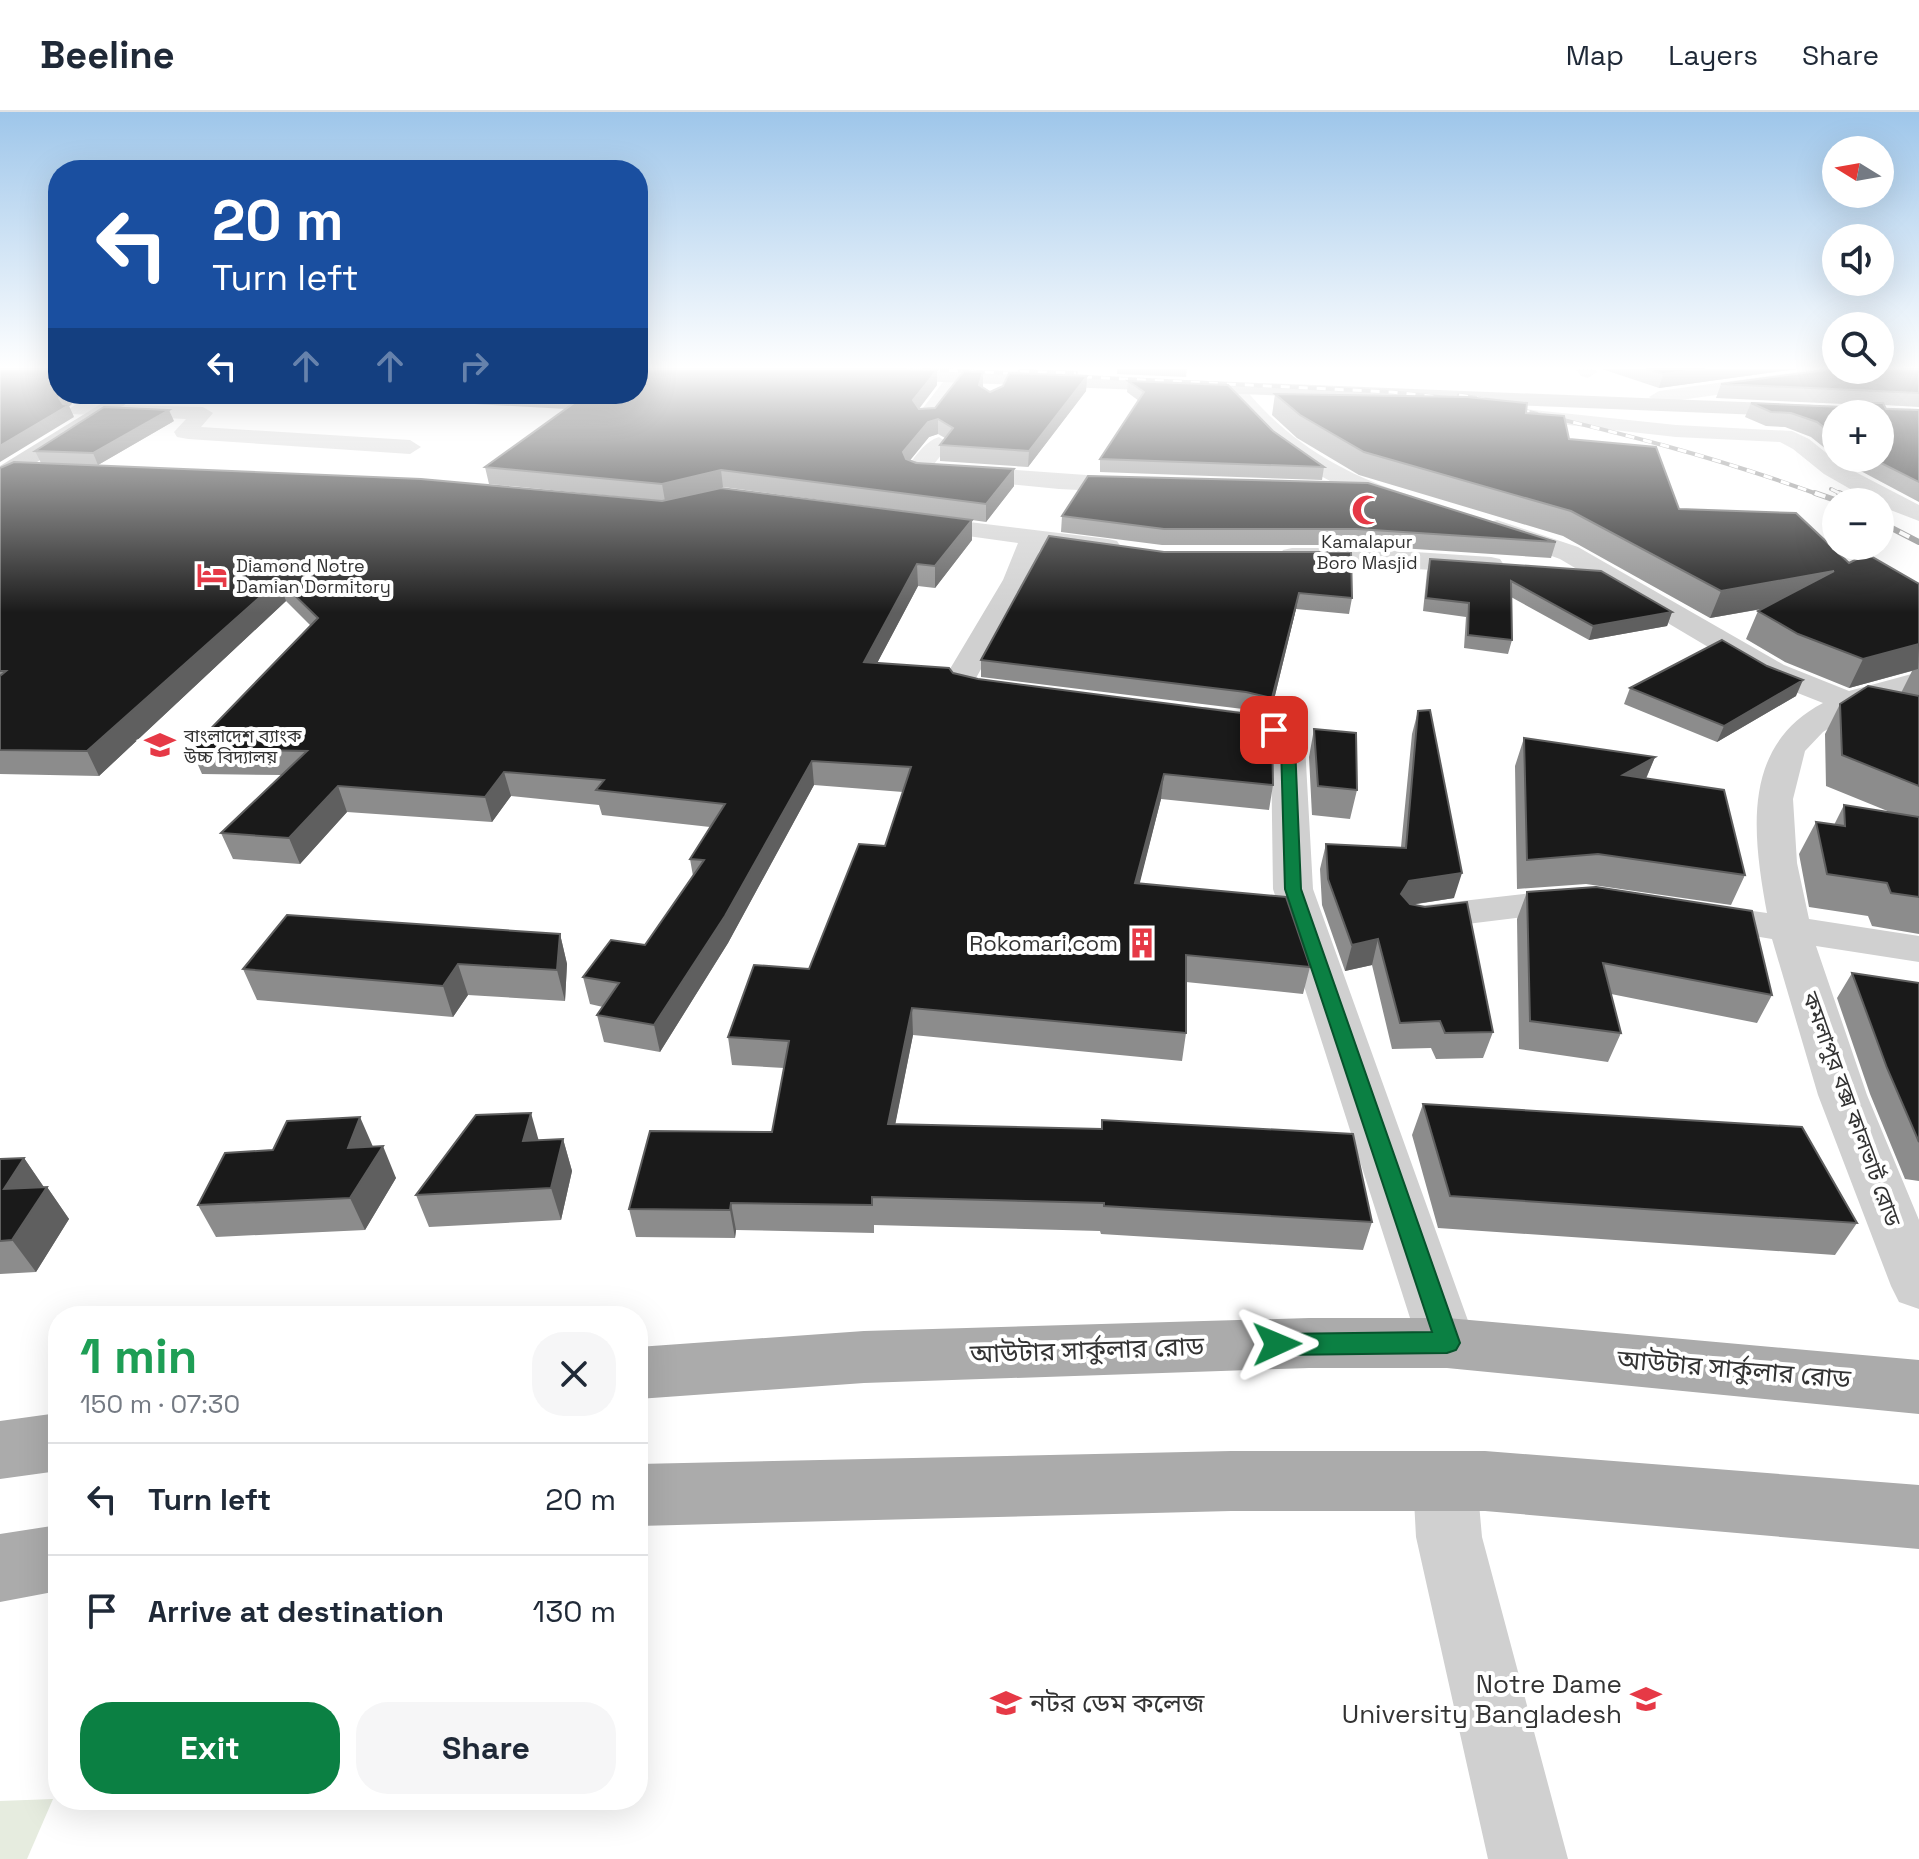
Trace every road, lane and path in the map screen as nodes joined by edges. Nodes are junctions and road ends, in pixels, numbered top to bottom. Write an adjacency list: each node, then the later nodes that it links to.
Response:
1 (33, 451): 7 (main road)
2 (39, 451): 7 (main road)
3 (933, 451): 8 (street)
4 (1296, 451): 10 (street)
5 (1809, 451): 12 (street)
6 (53, 474): 7 (street)
7 (4, 477)
8 (1165, 487)
9 (1321, 490): 10 (street)
10 (1368, 490): 11 (street)
11 (1433, 509)
12 (1919, 514)
13 (896, 520): 15 (street)
14 (1473, 521): 18 (street)
15 (1038, 538): 16 (street); 20 (street)
16 (1133, 551)
17 (1265, 557): 18 (street)
18 (1601, 573): 21 (street)
19 (1919, 681): 21 (street, কমলাপুর বক্স কালভার্ট রোড)
20 (1040, 697)
21 (1850, 703): 23 (street); 27 (street, কমলাপুর বক্স কালভার্ট রোড)
22 (1165, 712): 30 (street)
23 (1919, 717)
24 (1615, 904): 26 (street)
25 (1659, 910): 27 (street)
26 (1418, 918)
27 (1792, 930): 28 (street); 29 (street, কমলাপুর বক্স কালভার্ট রোড)
28 (1919, 949)
29 (1919, 1286)
30 (1447, 1343): 31 (main road, আউটার সার্কুলার রোড); 32 (main road, আউটার সার্কুলার রোড)
31 (648, 1372)
32 (1919, 1387)
33 (48, 1443): 34 (main road)
34 (0, 1450)
35 (1445, 1481): 36 (main road); 37 (main road); 40 (street)
36 (648, 1495)
37 (1919, 1517)
38 (48, 1560): 39 (main road)
39 (0, 1568)
40 (1528, 1859)

